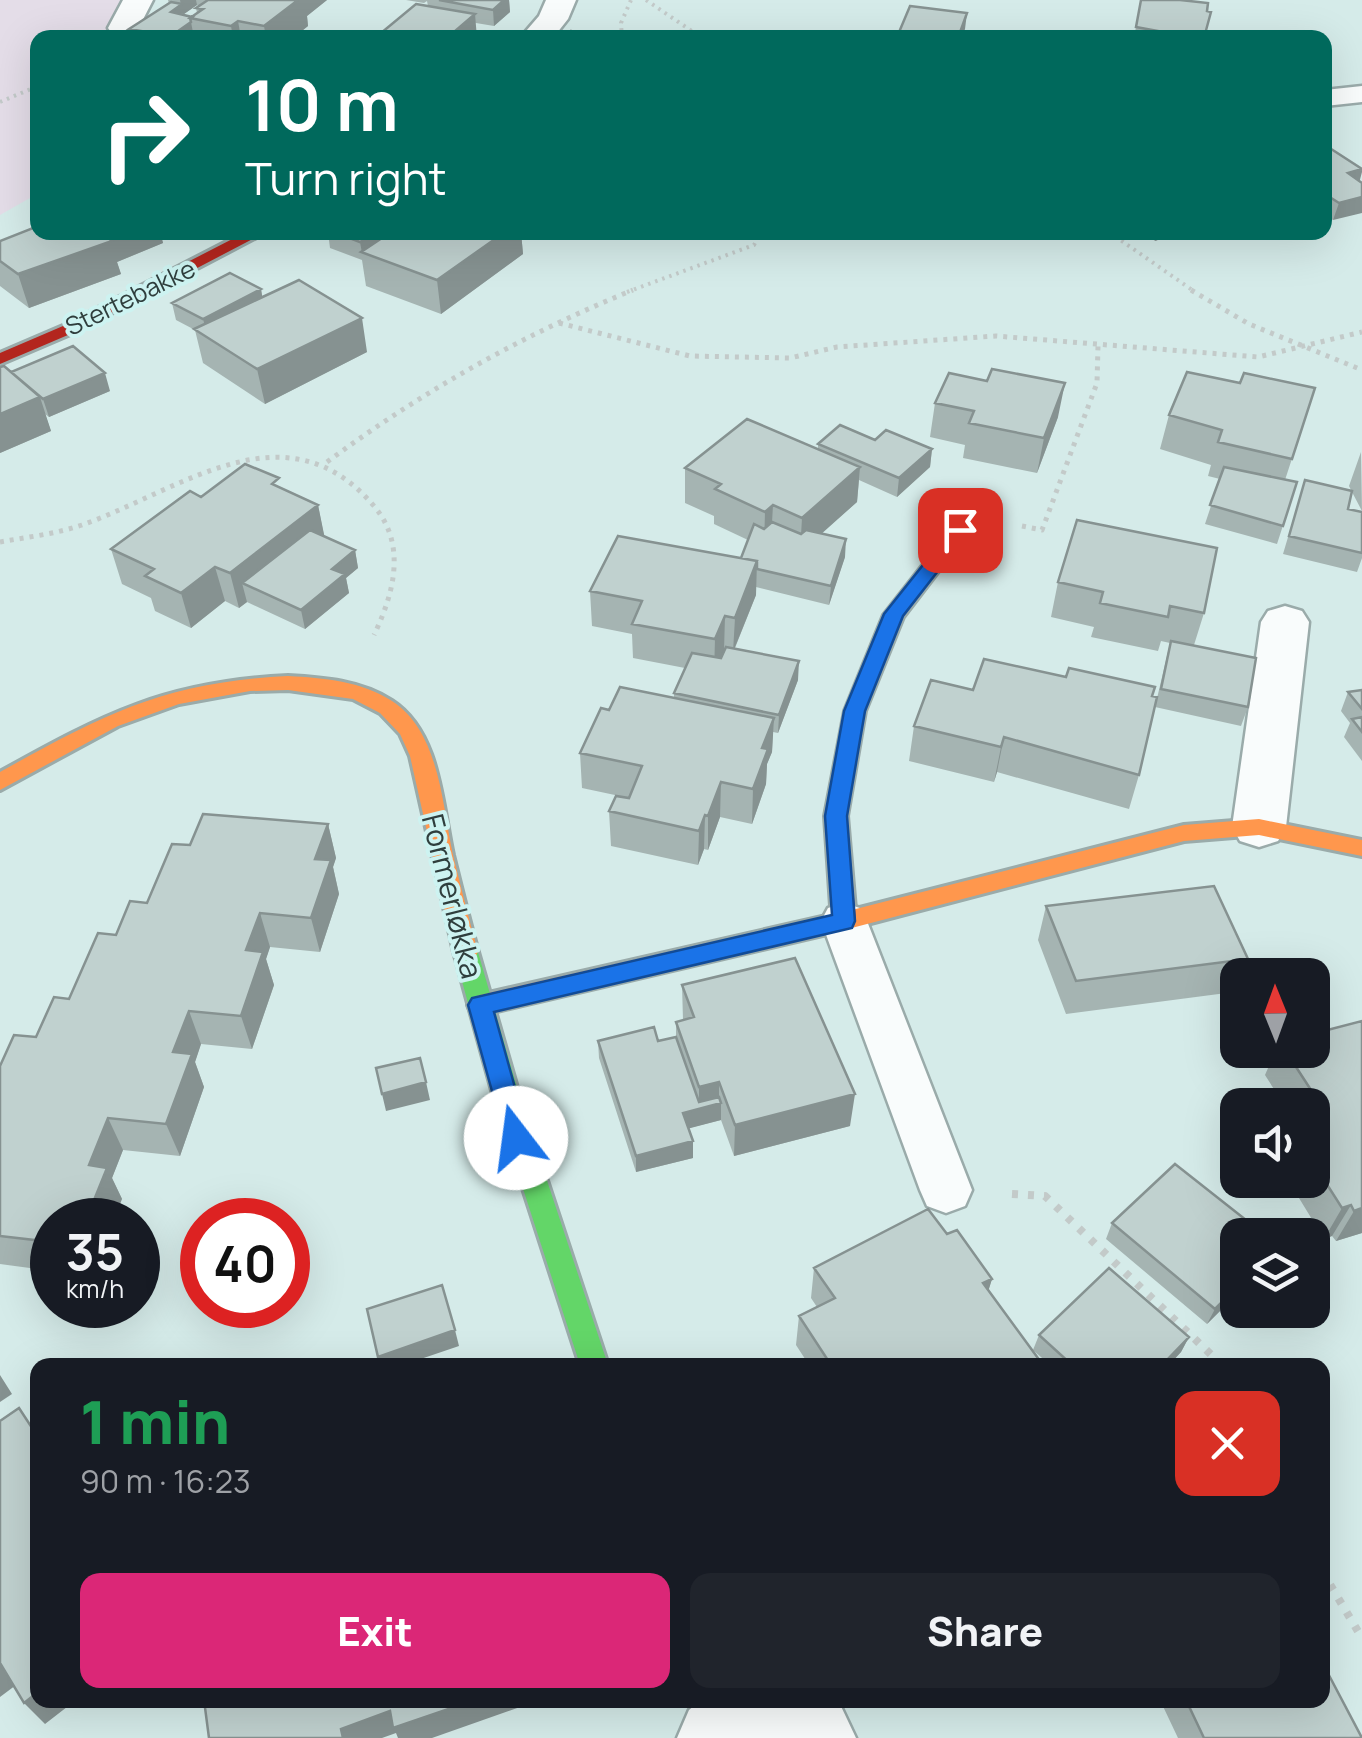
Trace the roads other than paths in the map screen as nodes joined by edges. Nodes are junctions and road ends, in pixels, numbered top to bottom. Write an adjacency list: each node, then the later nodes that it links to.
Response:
1 (138, 0): 3 (street)
2 (560, 0): 4 (street)
3 (124, 28)
4 (543, 30)
5 (1362, 94): 6 (lane)
6 (1332, 97)
7 (242, 240): 8 (street, Stertebakke)
8 (0, 358)
9 (960, 530): 14 (street)
10 (1285, 622): 12 (street)
11 (0, 782): 15 (street, Formerløkka)
12 (1259, 827): 13 (street); 14 (street)
13 (1362, 848)
14 (844, 921): 15 (street); 16 (lane)
15 (480, 1005): 17 (street, Formerløkka)
16 (946, 1190)
17 (592, 1358)
18 (753, 1708): 20 (street)
19 (797, 1708): 21 (street)
20 (717, 1738)
21 (816, 1738)

